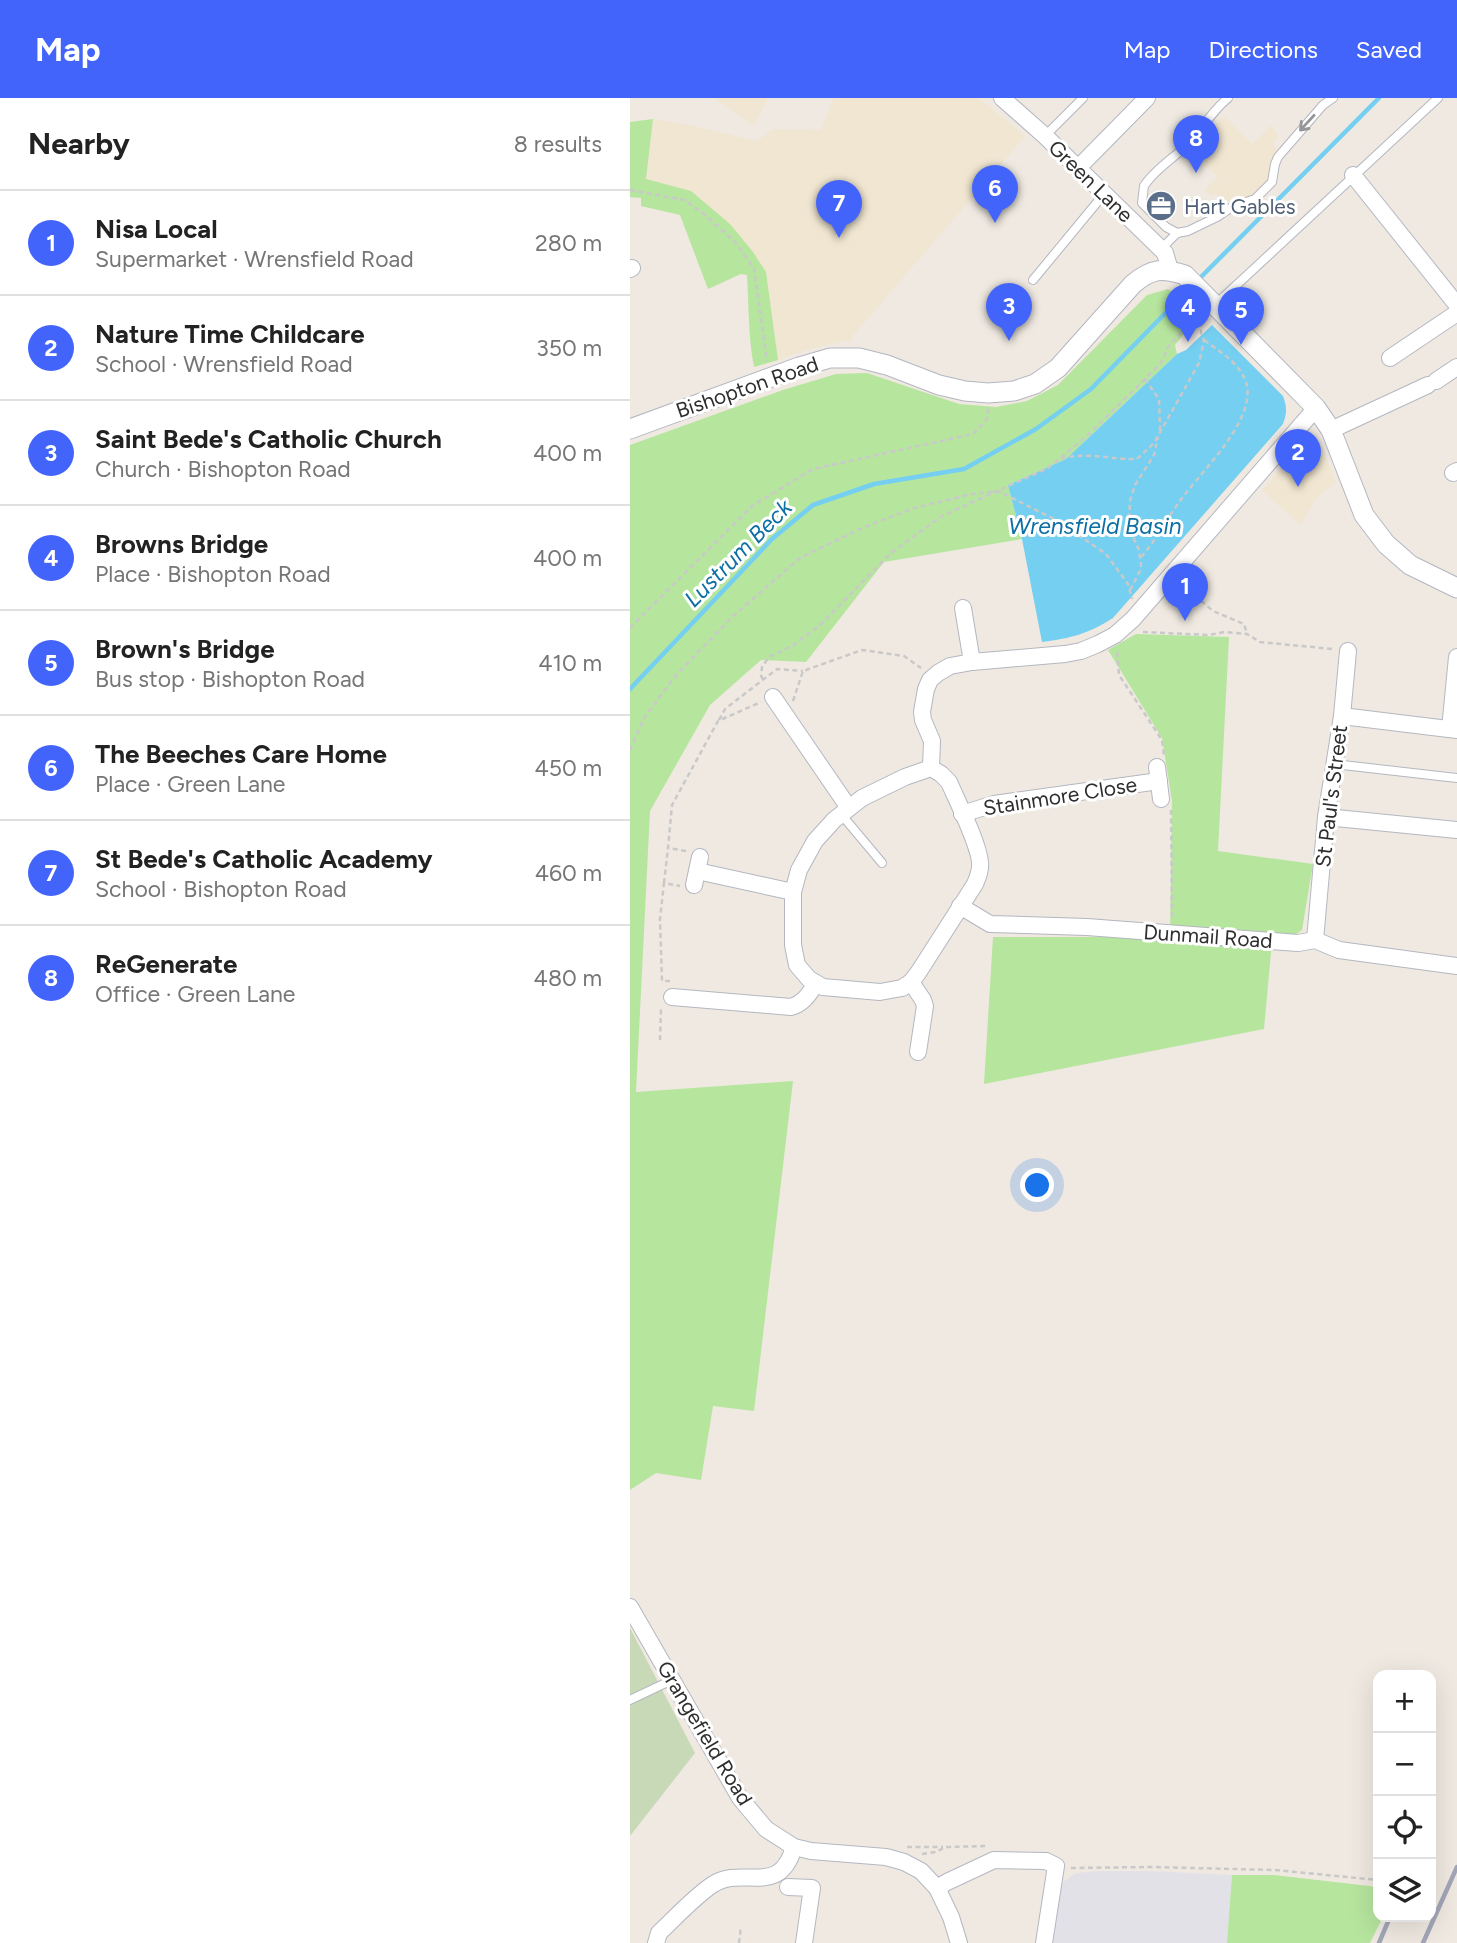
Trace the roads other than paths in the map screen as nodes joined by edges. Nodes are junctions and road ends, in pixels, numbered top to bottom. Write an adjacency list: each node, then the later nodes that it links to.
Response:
1 (1083, 98): 7 (lane)
2 (1147, 98): 8 (street)
3 (1227, 98): 11 (lane)
4 (1333, 98): 11 (lane, one-way to 11)
5 (1438, 98): 9 (lane)
6 (1009, 100): 7 (street, Green Lane)
7 (1045, 136): 8 (street, Green Lane)
8 (1078, 168): 10 (street, Green Lane)
9 (1353, 175): 15 (lane); 16 (street)
10 (1104, 194): 12 (street, Green Lane); 14 (lane)
11 (1177, 233): 12 (lane)
12 (1161, 249): 13 (street, Green Lane)
13 (1177, 273): 15 (street); 21 (street, Bishopton Road)
14 (1033, 280)
15 (1212, 302): 20 (street)
16 (1457, 305)
17 (1457, 313): 18 (street)
18 (1390, 358)
19 (1457, 367): 22 (street)
20 (1317, 408): 22 (street); 27 (street)
21 (630, 429)
22 (1331, 430): 23 (street)
23 (1457, 588)
24 (963, 608): 27 (street)
25 (1348, 651): 29 (street, St Paul's Street)
26 (1457, 657): 30 (street)
27 (972, 662): 32 (street)
28 (773, 697): 35 (street)
29 (1342, 716): 30 (street); 31 (street, St Paul's Street)
30 (1453, 729)
31 (1334, 764): 33 (lane); 37 (street, St Paul's Street)
32 (931, 768): 35 (street); 36 (street)
33 (1457, 778)
34 (1161, 799): 36 (street, Stainmore Close)
35 (845, 811): 39 (lane); 41 (street)
36 (962, 814): 42 (street)
37 (1326, 817): 38 (street); 43 (street, St Paul's Street)
38 (1457, 830)
39 (882, 863)
40 (697, 871): 41 (street)
41 (793, 892): 46 (street)
42 (960, 906): 43 (street, Dunmail Road); 45 (street)
43 (1315, 940): 44 (street, Dunmail Road)
44 (1457, 966)
45 (911, 982): 46 (street); 48 (street)
46 (816, 984): 47 (street)
47 (676, 996)
48 (918, 1052)
49 (630, 1607): 50 (street, Grangefield Road)
50 (672, 1680): 51 (lane); 52 (street, Grangefield Road)
51 (630, 1700)
52 (794, 1847): 54 (street); 55 (street)
53 (788, 1887): 56 (street)
54 (937, 1888): 57 (street); 58 (street)
55 (656, 1943)
56 (804, 1943)
57 (959, 1943)
58 (1044, 1943)

